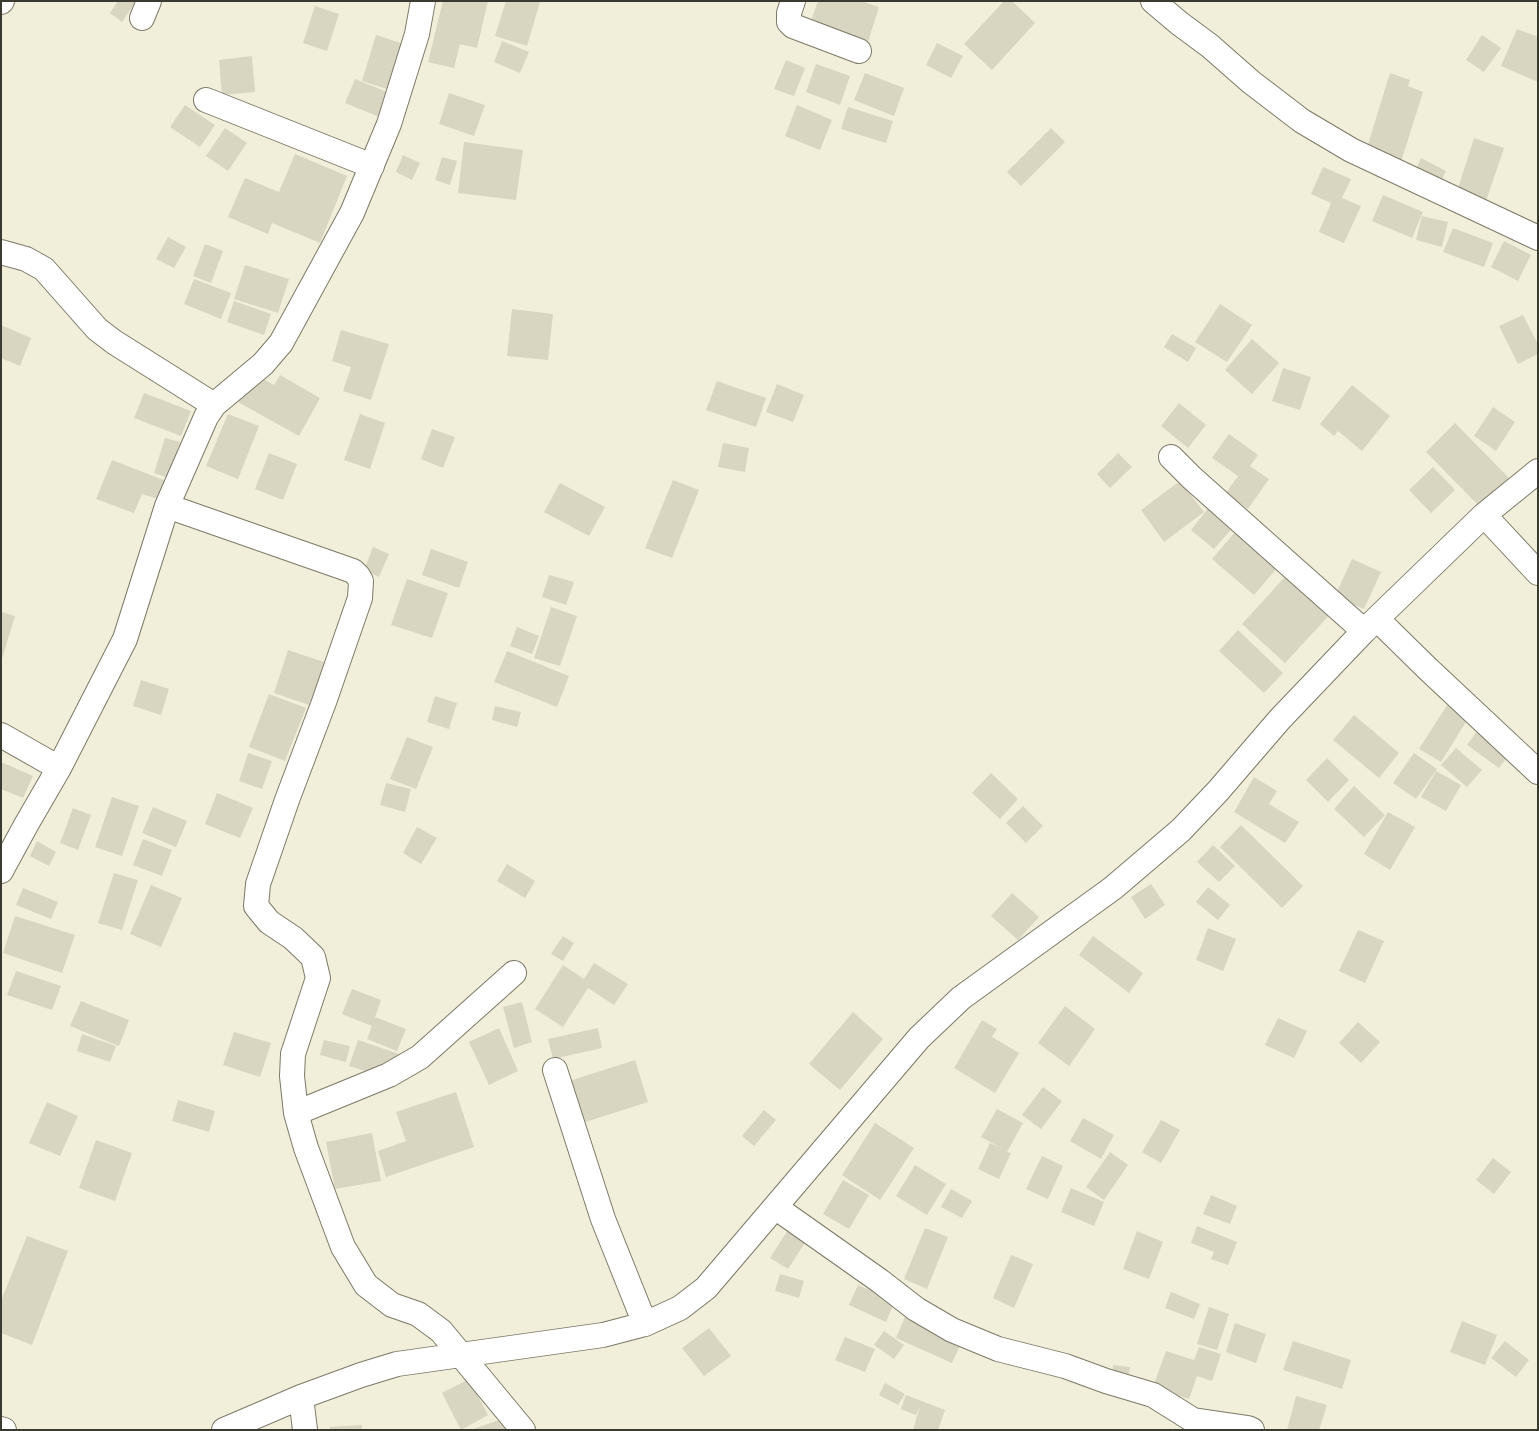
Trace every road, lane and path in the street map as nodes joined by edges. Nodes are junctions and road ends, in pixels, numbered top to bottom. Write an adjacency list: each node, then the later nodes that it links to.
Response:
1 (422, 1): 6 (street)
2 (793, 1): 4 (street)
3 (1153, 1): 7 (street)
4 (860, 51)
5 (206, 100): 6 (street)
6 (372, 166): 9 (street)
7 (1538, 238)
8 (1, 252): 9 (street)
9 (214, 405): 12 (street)
10 (1171, 457): 15 (street)
11 (1538, 471): 13 (street)
12 (168, 506): 17 (street); 22 (street)
13 (1484, 515): 14 (street); 15 (street)
14 (1538, 573)
15 (1370, 625): 18 (street); 23 (street)
16 (1, 735): 17 (street)
17 (59, 768): 19 (street)
18 (1538, 772)
19 (1, 872)
20 (514, 973): 22 (street)
21 (555, 1070): 24 (street)
22 (296, 1113): 25 (street)
23 (776, 1207): 24 (street); 30 (street)
24 (645, 1324): 25 (street)
25 (462, 1356): 26 (street); 29 (street)
26 (301, 1398): 27 (street); 28 (street)
27 (224, 1430)
28 (305, 1430)
29 (523, 1430)
30 (1252, 1430)

